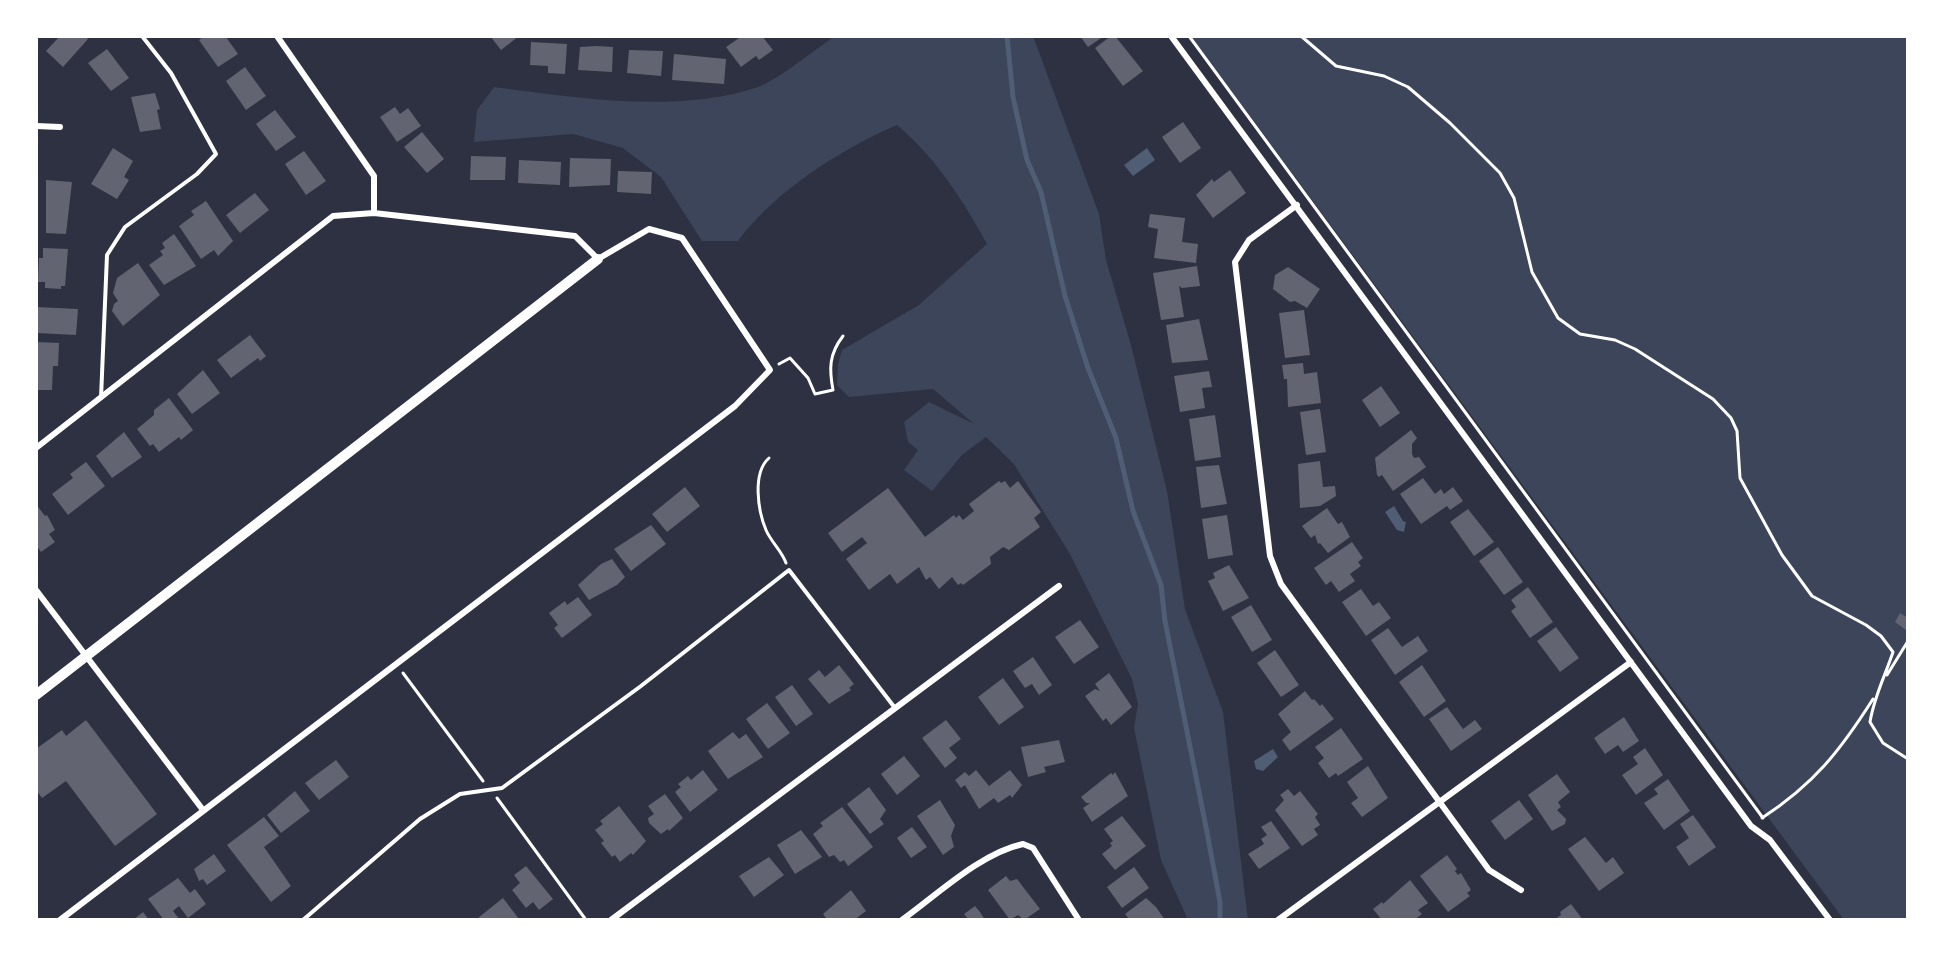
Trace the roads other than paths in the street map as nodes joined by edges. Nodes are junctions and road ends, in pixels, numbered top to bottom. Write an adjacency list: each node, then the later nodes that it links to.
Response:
1 (142, 36): 9 (lane)
2 (277, 36): 7 (street)
3 (1171, 36): 6 (street)
4 (36, 126): 5 (street)
5 (60, 127)
6 (1297, 205): 14 (street); 17 (street)
7 (374, 213): 8 (street); 9 (street)
8 (598, 259): 13 (street); 18 (street)
9 (100, 398): 10 (street)
10 (36, 448)
11 (1059, 586): 16 (street)
12 (36, 590): 13 (street)
13 (86, 656): 15 (street); 18 (street)
14 (1631, 662): 17 (street); 27 (street)
15 (36, 695)
16 (895, 709): 22 (lane); 23 (street)
17 (1438, 802): 19 (street); 20 (street)
18 (203, 810): 21 (street)
19 (1521, 890)
20 (1287, 918): 26 (street)
21 (60, 920)
22 (303, 920)
23 (611, 920)
24 (902, 920): 25 (street)
25 (1079, 920)
26 (1278, 920)
27 (1830, 920)

